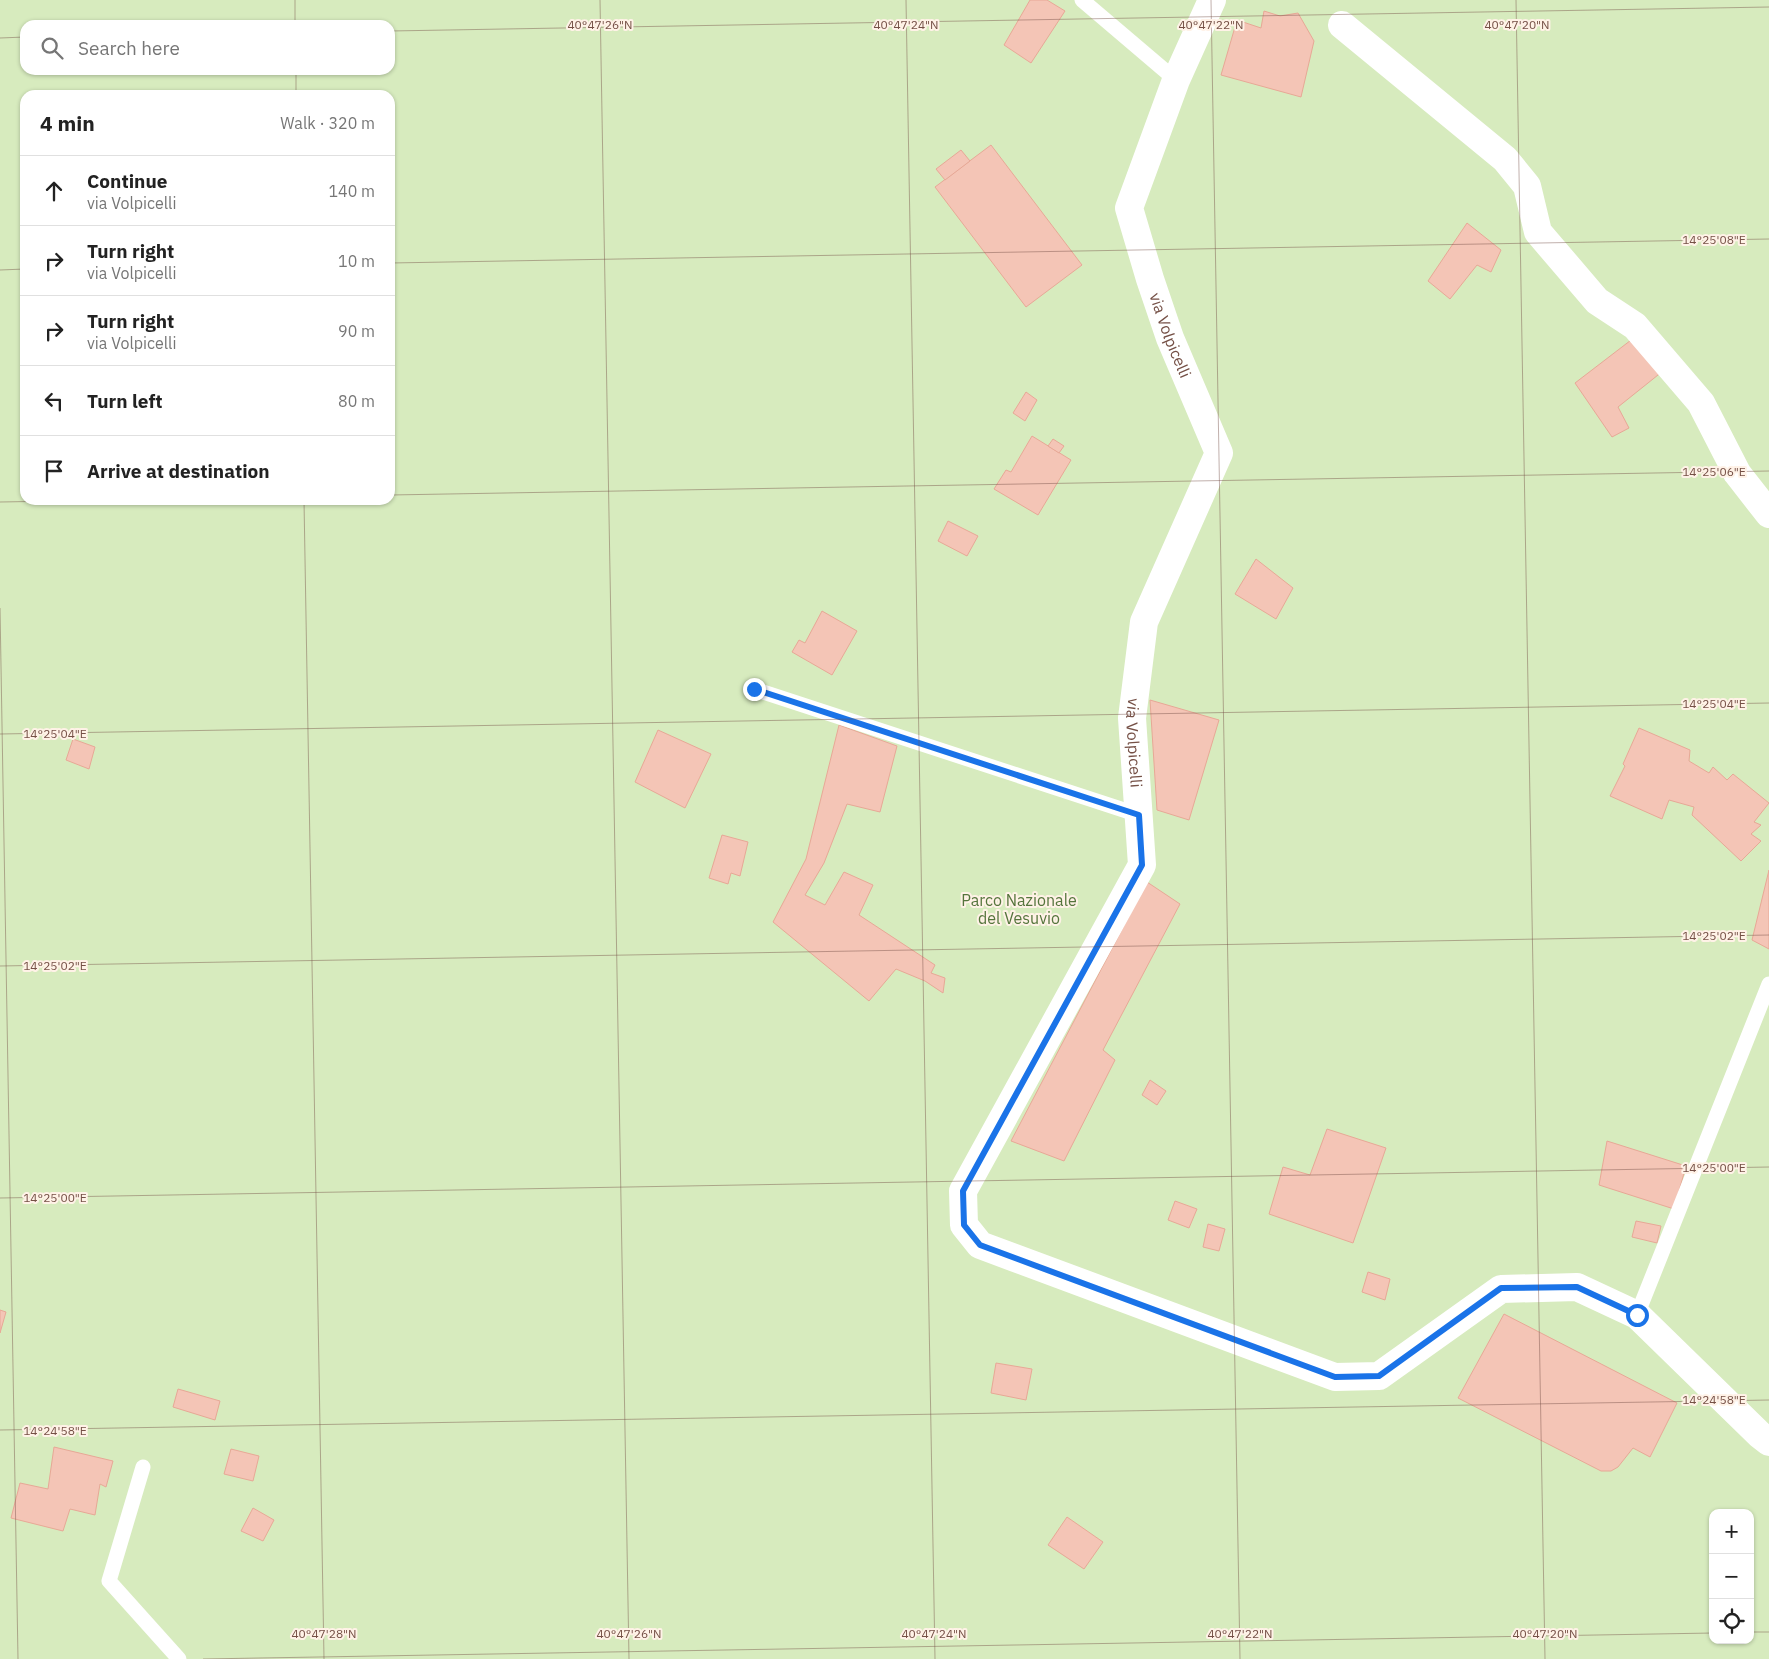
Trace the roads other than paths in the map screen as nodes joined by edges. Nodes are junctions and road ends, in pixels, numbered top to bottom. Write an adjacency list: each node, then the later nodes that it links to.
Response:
1 (1082, 0): 4 (lane)
2 (1212, 0): 4 (street, via Volpicelli)
3 (1342, 24): 5 (street)
4 (1176, 80): 7 (street, via Volpicelli)
5 (1769, 514)
6 (754, 689): 7 (lane)
7 (1139, 815): 9 (street, via Volpicelli)
8 (1769, 984): 9 (lane)
9 (1637, 1315): 10 (street, via Volpicelli)
10 (1769, 1442)
11 (144, 1467): 12 (lane)
12 (179, 1659)

